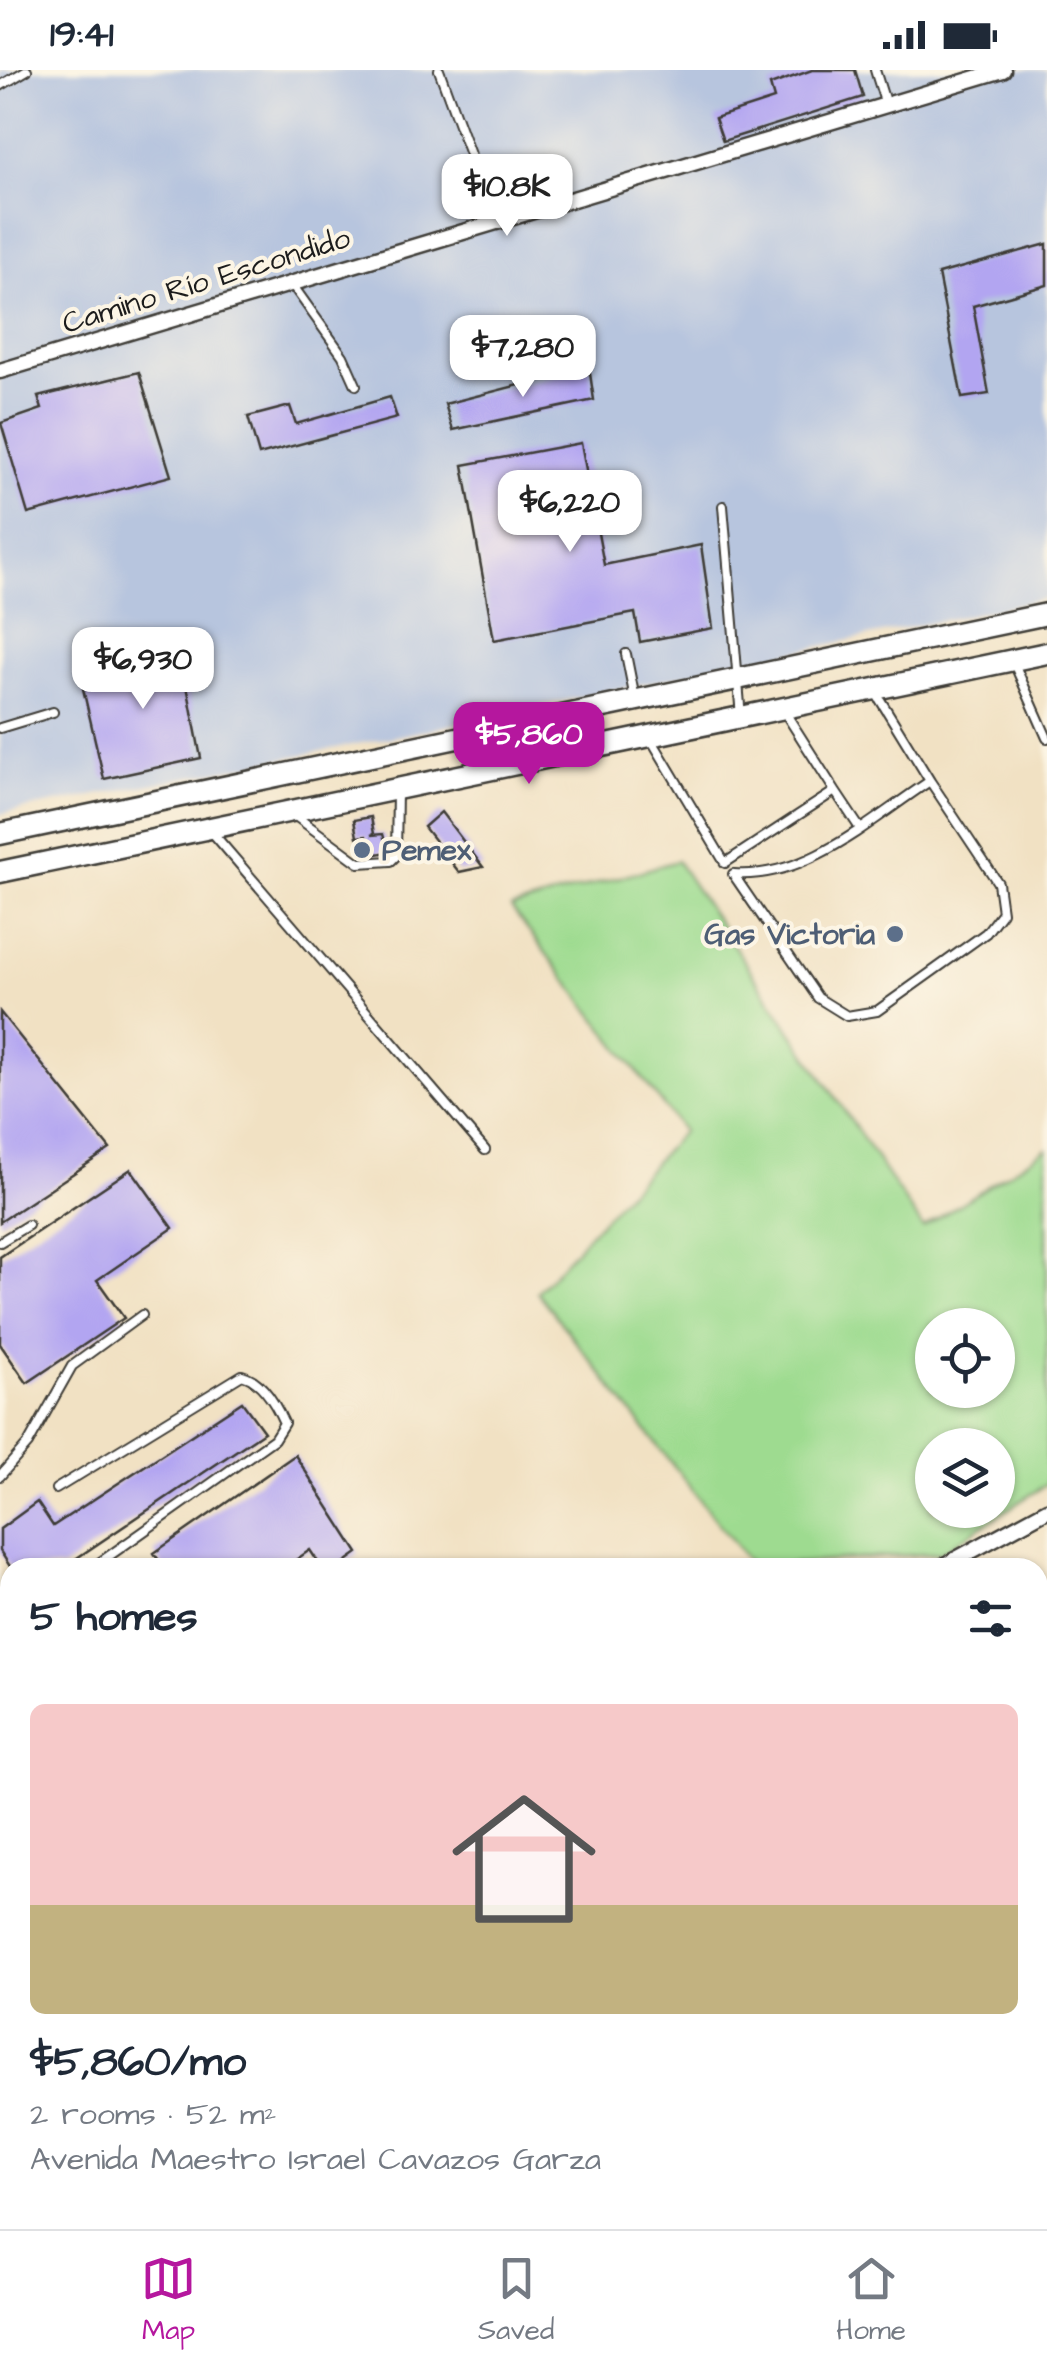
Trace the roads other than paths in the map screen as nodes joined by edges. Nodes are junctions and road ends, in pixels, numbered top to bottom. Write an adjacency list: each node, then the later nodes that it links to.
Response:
1 (27, 70): 5 (lane)
2 (439, 70): 7 (lane)
3 (875, 70): 6 (lane)
4 (1002, 70): 6 (street, Camino Río Escondido)
5 (0, 86)
6 (886, 105): 7 (street, Camino Río Escondido)
7 (494, 220): 8 (street, Camino Río Escondido)
8 (291, 282): 9 (street, Camino Río Escondido); 10 (lane)
9 (0, 371)
10 (356, 385)
11 (723, 506): 16 (lane)
12 (1047, 614): 16 (main road)
13 (1047, 653): 15 (main road)
14 (626, 654): 18 (lane)
15 (1012, 660): 17 (main road); 26 (lane)
16 (736, 680): 18 (main road); 22 (lane)
17 (873, 689): 19 (main road); 29 (lane)
18 (636, 702): 21 (main road)
19 (783, 708): 22 (main road); 31 (lane)
20 (52, 712): 23 (lane)
21 (578, 715): 24 (main road); 27 (main road)
22 (741, 716): 25 (main road)
23 (0, 728)
24 (483, 734): 28 (main road); 35 (main road)
25 (649, 735): 27 (main road); 36 (lane)
26 (1047, 738)
27 (586, 748): 28 (main road)
28 (491, 770): 30 (main road)
29 (930, 781): 33 (lane); 38 (lane)
30 (397, 790): 32 (main road); 32 (lane)
31 (835, 791): 33 (lane); 36 (lane)
32 (290, 813): 34 (main road)
33 (860, 826): 38 (lane)
34 (211, 832): 37 (main road); 39 (lane)
35 (0, 834)
36 (725, 863): 38 (lane)
37 (0, 872)
38 (732, 874)
39 (485, 1150)
40 (28, 1225): 41 (lane)
41 (0, 1242)
42 (142, 1314): 43 (lane)
43 (0, 1476)
44 (56, 1490): 46 (lane)
45 (1047, 1510): 47 (street)
46 (106, 1558)
47 (958, 1558)

